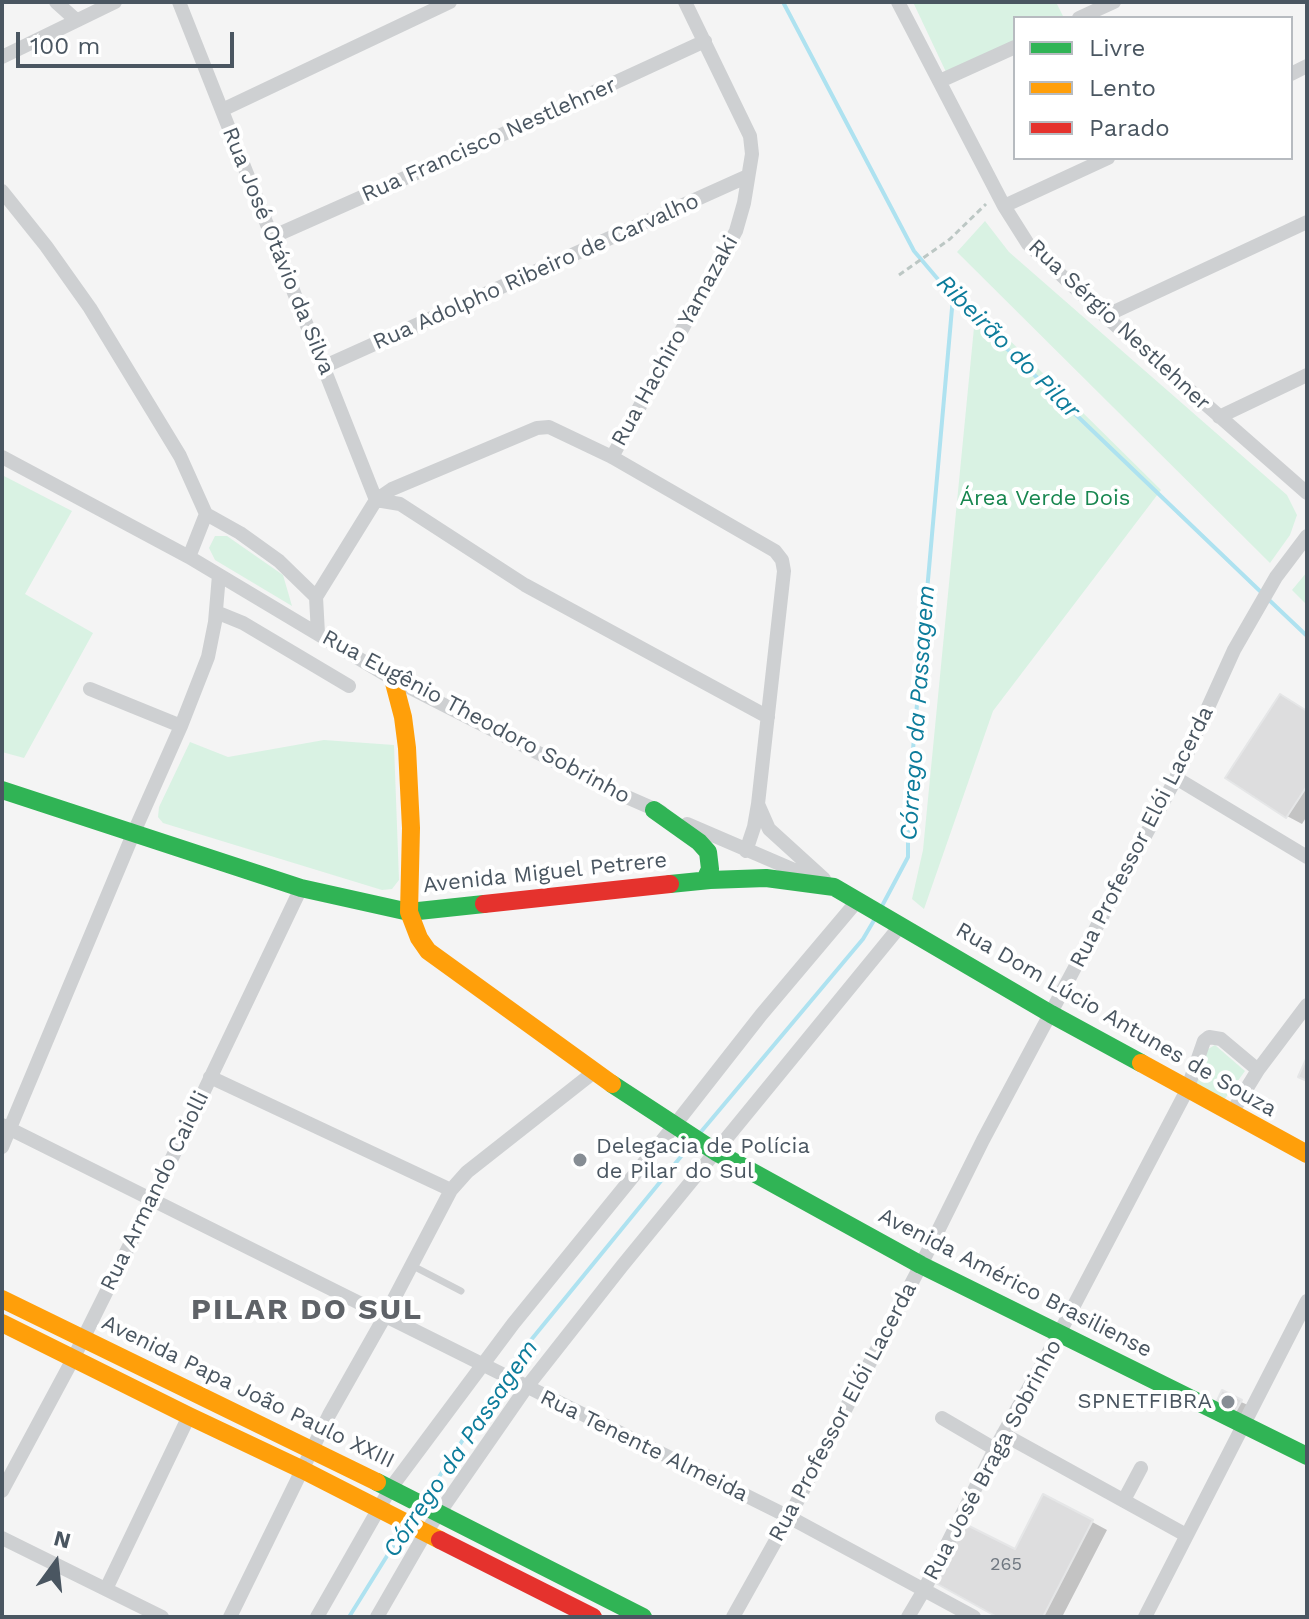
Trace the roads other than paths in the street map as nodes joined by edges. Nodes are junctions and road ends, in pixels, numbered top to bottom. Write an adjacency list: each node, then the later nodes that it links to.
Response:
1 (56, 2): 9 (street)
2 (115, 2): 9 (street)
3 (179, 2): 14 (street, Rua José Otávio da Silva)
4 (450, 2): 14 (street)
5 (685, 2): 10 (street, Rua Hachiro Yamazaki)
6 (898, 2): 13 (street, Rua Sérgio Nestlehner)
7 (1114, 2): 8 (street)
8 (1083, 16)
9 (76, 20): 12 (street)
10 (705, 41): 16 (street, Rua Hachiro Yamazaki); 20 (street, Rua Francisco Nestlehner)
11 (1013, 48): 13 (street)
12 (2, 57)
13 (940, 81): 18 (street, Rua Sérgio Nestlehner)
14 (222, 110): 20 (street, Rua José Otávio da Silva)
15 (1103, 160): 18 (street)
16 (748, 176): 22 (street, Rua Adolpho Ribeiro de Carvalho); 26 (street, Rua Hachiro Yamazaki)
17 (2, 191): 29 (street)
18 (1001, 199): 21 (street, Rua Sérgio Nestlehner)
19 (1307, 222): 21 (street)
20 (272, 237): 22 (street, Rua José Otávio da Silva)
21 (1105, 316): 24 (street, Rua Sérgio Nestlehner)
22 (323, 367): 28 (street, Rua José Otávio da Silva)
23 (1307, 375): 24 (street)
24 (1219, 417): 27 (street, Rua Sérgio Nestlehner)
25 (2, 457): 31 (street, Rua Eugênio Theodoro Sobrinho)
26 (612, 457): 28 (street); 39 (street)
27 (1307, 493)
28 (376, 500): 33 (street); 39 (street)
29 (206, 514): 31 (street); 33 (street)
30 (1307, 536): 41 (street, Rua Professor Elói Lacerda)
31 (189, 557): 32 (street, Rua Eugênio Theodoro Sobrinho)
32 (219, 575): 34 (street); 35 (street, Rua Eugênio Theodoro Sobrinho)
33 (316, 597): 35 (street)
34 (216, 612): 37 (street); 40 (street)
35 (318, 634): 36 (street, Rua Eugênio Theodoro Sobrinho)
36 (393, 679): 44 (street, Rua Eugênio Theodoro Sobrinho); 52 (main road)
37 (349, 686)
38 (90, 689): 40 (street)
39 (768, 717): 43 (street)
40 (181, 726): 45 (street)
41 (1176, 778): 47 (street); 55 (street, Rua Professor Elói Lacerda)
42 (2, 790): 45 (main road, Avenida Miguel Petrere)
43 (758, 804): 46 (street); 49 (street)
44 (654, 810): 46 (street, Rua Eugênio Theodoro Sobrinho); 48 (main road)
45 (134, 832): 50 (main road, Avenida Miguel Petrere); 61 (street)
46 (746, 851): 49 (street, Rua Eugênio Theodoro Sobrinho)
47 (1307, 857)
48 (705, 880): 49 (main road, Avenida Miguel Petrere); 52 (main road, Avenida Miguel Petrere)
49 (834, 887): 51 (main road, Avenida Miguel Petrere)
50 (301, 888): 52 (main road, Avenida Miguel Petrere); 58 (street, Rua Armando Caiolli)
51 (862, 903): 53 (main road, Rua Dom Lúcio Antunes de Souza); 62 (street)
52 (409, 912): 57 (main road)
53 (896, 922): 55 (main road, Rua Dom Lúcio Antunes de Souza); 64 (street)
54 (1307, 1005): 56 (street)
55 (1051, 1014): 59 (main road, Rua Dom Lúcio Antunes de Souza); 69 (street, Rua Professor Elói Lacerda)
56 (1258, 1070): 59 (street, Rua José Braga Sobrinho); 60 (street)
57 (594, 1072): 62 (main road); 66 (street)
58 (210, 1077): 66 (street); 67 (street, Rua Armando Caiolli)
59 (1187, 1090): 60 (main road, Rua Dom Lúcio Antunes de Souza); 75 (street, Rua José Braga Sobrinho)
60 (1231, 1114): 65 (main road, Rua Dom Lúcio Antunes de Souza)
61 (6, 1127): 63 (street); 67 (street, Rua Tenente Almeida)
62 (679, 1129): 64 (main road, Avenida Américo Brasiliense); 78 (street)
63 (2, 1147)
64 (711, 1148): 69 (main road, Avenida Américo Brasiliense); 79 (street)
65 (1307, 1154)
66 (451, 1190): 68 (street)
67 (152, 1200): 73 (street, Rua Tenente Almeida); 76 (street, Rua Armando Caiolli)
68 (411, 1265): 70 (lane); 73 (street)
69 (921, 1265): 75 (main road, Avenida Américo Brasiliense); 94 (street, Rua Professor Elói Lacerda)
70 (461, 1291)
71 (2, 1299): 76 (main road, Avenida Papa João Paulo XXIII)
72 (1307, 1301): 82 (street)
73 (385, 1316): 78 (street, Rua Tenente Almeida); 85 (street)
74 (2, 1323): 77 (main road, Avenida Papa João Paulo XXIII)
75 (1060, 1332): 82 (main road, Avenida Américo Brasiliense); 83 (street, Rua José Braga Sobrinho)
76 (83, 1338): 77 (street, Rua Armando Caiolli); 85 (main road, Avenida Papa João Paulo XXIII)
77 (73, 1359): 80 (main road, Avenida Papa João Paulo XXIII); 90 (street, Rua Armando Caiolli)
78 (487, 1368): 79 (street, Rua Tenente Almeida); 89 (street)
79 (522, 1385): 93 (street); 94 (street, Rua Tenente Almeida)
80 (189, 1416): 88 (main road, Avenida Papa João Paulo XXIII); 98 (street)
81 (942, 1418): 84 (street)
82 (1245, 1424): 86 (main road, Avenida Américo Brasiliense); 96 (street)
83 (1003, 1434): 84 (street, Rua José Braga Sobrinho); 91 (street)
84 (995, 1449): 100 (street, Rua José Braga Sobrinho)
85 (312, 1450): 88 (street); 89 (main road, Avenida Papa João Paulo XXIII)
86 (1307, 1456)
87 (1141, 1468): 91 (street)
88 (303, 1470): 92 (main road, Avenida Papa João Paulo XXIII); 103 (street)
89 (390, 1489): 92 (street); 93 (main road, Avenida Papa João Paulo XXIII)
90 (2, 1491)
91 (1124, 1500): 96 (street)
92 (387, 1512): 95 (main road, Avenida Papa João Paulo XXIII); 104 (street)
93 (434, 1512): 95 (street); 99 (main road, Avenida Papa João Paulo XXIII)
94 (789, 1517): 100 (street, Rua Tenente Almeida); 107 (street, Rua Professor Elói Lacerda)
95 (421, 1530): 101 (main road, Avenida Papa João Paulo XXIII); 105 (street)
96 (1186, 1535): 110 (street)
97 (2, 1538): 98 (street)
98 (106, 1589): 102 (street)
99 (587, 1589): 101 (street); 106 (main road, Avenida Papa João Paulo XXIII)
100 (924, 1590): 108 (street, Rua José Braga Sobrinho); 109 (street, Rua Tenente Almeida)
101 (580, 1614)
102 (162, 1617)
103 (230, 1617)
104 (317, 1617)
105 (377, 1617)
106 (643, 1617)
107 (733, 1617)
108 (908, 1617)
109 (974, 1617)
110 (1145, 1617)

